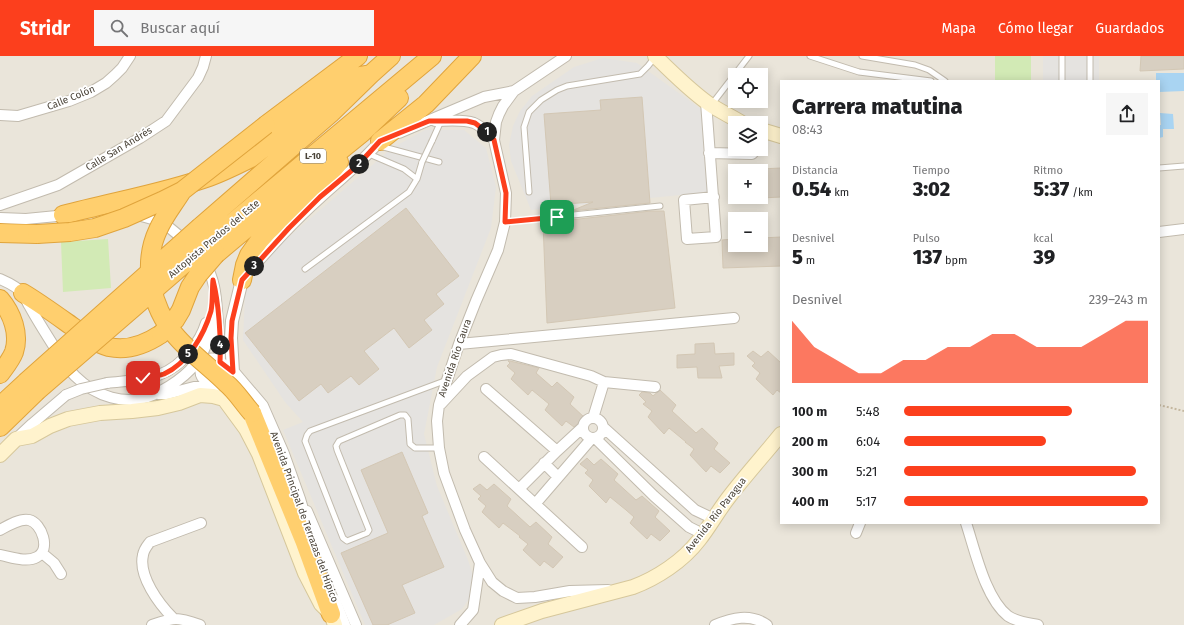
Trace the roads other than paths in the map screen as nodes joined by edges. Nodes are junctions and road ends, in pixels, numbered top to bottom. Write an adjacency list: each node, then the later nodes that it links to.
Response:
1 (130, 56): 22 (street, Calle Colón)
2 (206, 56): 40 (street, Calle San Andrés)
3 (358, 56): 37 (highway, bridge)
4 (391, 56): 15 (highway, Autopista Prados del Este / L-10)
5 (432, 56): 14 (highway, Autopista Prados del Este / L-10)
6 (472, 56): 30 (highway)
7 (566, 56): 20 (street)
8 (655, 56): 21 (main road); 38 (lane)
9 (749, 56): 21 (lane)
10 (810, 56): 16 (lane)
11 (862, 56): 17 (lane)
12 (1062, 56): 18 (lane)
13 (1090, 56): 19 (lane)
14 (412, 72): 27 (highway); 48 (highway, Autopista Prados del Este / L-10)
15 (371, 74): 42 (highway); 68 (highway, Autopista Prados del Este / L-10, bridge)
16 (923, 80)
17 (943, 80)
18 (1062, 80)
19 (1090, 80)
20 (514, 91): 24 (street); 29 (street, Avenida Río Caura)
21 (709, 103): 23 (main road); 31 (street)
22 (0, 115)
23 (730, 116)
24 (429, 121): 25 (street); 30 (street)
25 (441, 121): 29 (street); 36 (lane, bridge)
26 (768, 132): 28 (main road)
27 (362, 133): 48 (highway); 52 (highway)
28 (780, 136)
29 (494, 140): 44 (street, Avenida Río Caura)
30 (375, 146): 33 (lane); 36 (lane); 52 (street)
31 (709, 153): 32 (street); 39 (street)
32 (728, 153)
33 (439, 162)
34 (1184, 166): 35 (lane)
35 (1160, 168)
36 (417, 178): 49 (lane)
37 (182, 191): 47 (highway, bridge); 69 (highway, bridge)
38 (528, 192)
39 (714, 197): 39 (street)
40 (0, 205)
41 (660, 206): 44 (lane)
42 (63, 215): 43 (street); 51 (street)
43 (0, 218)
44 (505, 222): 57 (street, Avenida Río Caura)
45 (1184, 229): 46 (street)
46 (1160, 232)
47 (0, 233)
48 (215, 247): 53 (highway, bridge); 71 (highway, Autopista Prados del Este / L-10, bridge)
49 (305, 269)
50 (0, 279): 53 (street)
51 (213, 280): 55 (street); 76 (street, bridge)
52 (242, 280): 59 (street)
53 (23, 293): 66 (street)
54 (0, 299): 60 (highway)
55 (217, 309): 58 (street); 66 (street)
56 (734, 318): 57 (street)
57 (459, 344): 61 (street, Avenida Río Caura)
58 (220, 362): 59 (street); 63 (street)
59 (233, 372): 86 (street, Avenida Principal de Terrazas del Hípico)
60 (0, 374)
61 (447, 380): 67 (street, Avenida Río Caura); 77 (lane)
62 (604, 382): 64 (street); 67 (street); 70 (street)
63 (211, 386): 66 (street); 69 (street)
64 (655, 387)
65 (486, 389): 78 (street)
66 (154, 394)
67 (439, 405): 77 (street, Avenida Río Caura)
68 (0, 406)
69 (244, 415): 76 (main road); 102 (highway)
70 (593, 418): 72 (street); 73 (street)
71 (0, 427)
72 (583, 427): 75 (street); 78 (street)
73 (603, 427): 75 (street); 83 (street)
74 (780, 435): 88 (main road, Avenida Río Paragua)
75 (593, 438): 82 (street); 85 (street)
76 (16, 439): 79 (main road)
77 (439, 448): 98 (street, Avenida Río Caura)
78 (557, 451): 81 (street)
79 (0, 455)
80 (484, 457): 84 (street)
81 (544, 463): 82 (street); 84 (street)
82 (558, 477): 87 (street)
83 (664, 482): 85 (street); 88 (street)
84 (519, 489): 87 (street)
85 (654, 496): 94 (street)
86 (299, 499): 102 (street, Avenida Principal de Terrazas del Hípico); 105 (street)
87 (536, 503): 95 (street)
88 (714, 519): 94 (main road, Avenida Río Paragua)
89 (201, 523): 101 (street)
90 (860, 524): 93 (street)
91 (966, 524): 110 (street)
92 (0, 530): 96 (street)
93 (856, 533)
94 (703, 534): 100 (main road, Avenida Río Paragua)
95 (582, 547)
96 (42, 553): 97 (street); 99 (street)
97 (0, 554)
98 (480, 564): 100 (street, Avenida Río Paragua); 106 (street)
99 (61, 574)
100 (618, 591): 107 (main road, Avenida Río Paragua)
101 (173, 618): 103 (street); 104 (street)
102 (337, 621)
103 (152, 625)
104 (200, 625)
105 (356, 625)
106 (460, 625)
107 (502, 625)
108 (715, 625): 109 (street)
109 (767, 625)
110 (1038, 625)

